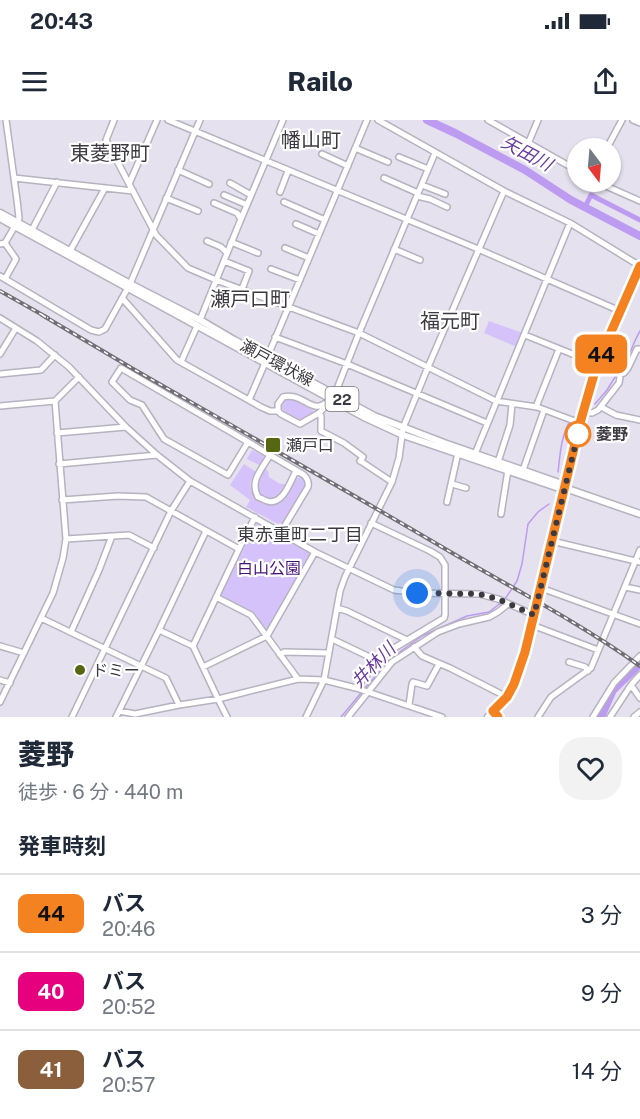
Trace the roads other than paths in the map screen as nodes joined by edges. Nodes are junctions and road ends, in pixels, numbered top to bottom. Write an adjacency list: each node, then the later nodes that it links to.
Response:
1 (6, 120): 30 (street)
2 (114, 120): 34 (street)
3 (157, 120): 34 (street)
4 (168, 120): 16 (street)
5 (200, 120): 16 (street)
6 (283, 120): 23 (street)
7 (367, 120): 19 (street)
8 (378, 120): 20 (street)
9 (488, 120): 15 (street)
10 (504, 120): 15 (street)
11 (538, 120): 18 (street)
12 (622, 120): 17 (street)
13 (633, 120): 14 (street)
14 (640, 123)
15 (502, 128): 18 (street)
16 (195, 132): 23 (street); 28 (street)
17 (612, 138)
18 (528, 144): 26 (street)
19 (355, 148): 24 (street); 25 (street)
20 (435, 153): 27 (street); 40 (street)
21 (322, 154): 25 (street)
22 (399, 157): 27 (street)
23 (266, 160): 29 (street); 46 (street)
24 (388, 162)
25 (348, 165): 39 (street)
26 (567, 165)
27 (428, 169): 36 (street)
28 (178, 170): 35 (street); 47 (street)
29 (288, 171): 39 (street); 41 (street)
30 (14, 177): 32 (street); 60 (street)
31 (384, 178): 43 (street)
32 (57, 182): 37 (street); 62 (street)
33 (230, 183): 46 (street)
34 (129, 184): 38 (street)
35 (209, 184)
36 (422, 185): 43 (street); 44 (street)
37 (105, 188): 38 (street); 71 (street)
38 (133, 191): 63 (street)
39 (336, 191): 57 (street); 58 (street)
40 (504, 191): 59 (street); 70 (street)
41 (280, 192)
42 (620, 192): 48 (street)
43 (418, 194): 52 (street); 58 (street)
44 (445, 194)
45 (224, 195): 51 (street)
46 (251, 195): 51 (street)
47 (166, 198): 53 (street); 63 (street)
48 (640, 201)
49 (284, 202): 57 (street)
50 (214, 203): 56 (street)
51 (247, 205): 56 (street)
52 (447, 207)
53 (198, 211)
54 (0, 213): 60 (main road, 瀬戸環状線 / 22)
55 (0, 218): 60 (main road, 瀬戸環状線 / 22)
56 (241, 219): 66 (street)
57 (325, 220): 64 (street)
58 (407, 220): 69 (street); 70 (street)
59 (570, 223): 77 (street); 80 (street)
60 (16, 224): 62 (main road, 瀬戸環状線 / 22); 67 (street); 83 (main road, 瀬戸環状線 / 22)
61 (296, 224): 64 (street)
62 (32, 230): 71 (main road, 瀬戸環状線 / 22)
63 (153, 230): 81 (street); 83 (street)
64 (319, 234): 74 (street)
65 (207, 241): 72 (street)
66 (231, 242): 72 (street); 73 (street)
67 (3, 244): 79 (street)
68 (285, 248): 74 (street)
69 (394, 249): 75 (street); 91 (street)
70 (478, 249): 80 (street); 104 (street)
71 (70, 251): 83 (main road, 瀬戸環状線 / 22)
72 (227, 253): 76 (street)
73 (258, 253)
74 (309, 258): 82 (street)
75 (420, 260)
76 (224, 261): 81 (street); 84 (street)
77 (640, 266): 87 (main road)
78 (271, 269): 82 (street)
79 (3, 277): 85 (street)
80 (548, 279): 87 (street); 92 (street)
81 (216, 280): 84 (street); 89 (street)
82 (300, 280): 86 (street)
83 (129, 286): 85 (street); 89 (main road, 瀬戸環状線 / 22)
84 (242, 289): 86 (street)
85 (122, 298): 101 (street)
86 (289, 306): 91 (street); 93 (street)
87 (620, 311): 95 (main road)
88 (0, 318): 90 (street)
89 (199, 323): 100 (main road, 瀬戸環状線 / 22); 101 (street)
90 (16, 328): 98 (street); 99 (street)
91 (359, 333): 102 (street); 104 (street)
92 (525, 334): 96 (street); 112 (street)
93 (275, 337): 100 (street); 102 (street)
94 (640, 342): 97 (street)
95 (604, 347): 103 (main road); 106 (street)
96 (559, 349): 103 (street); 115 (street)
97 (638, 349): 106 (street)
98 (0, 354)
99 (55, 355): 105 (street); 107 (street)
100 (266, 360): 109 (main road, 瀬戸環状線 / 22); 110 (street)
101 (181, 362): 110 (street)
102 (347, 364): 108 (street); 109 (street)
103 (597, 364): 119 (main road)
104 (428, 367): 108 (street); 112 (street)
105 (0, 374)
106 (620, 374): 116 (street)
107 (79, 378): 111 (street); 124 (street)
108 (417, 393): 123 (street); 125 (street)
109 (332, 397): 118 (street); 120 (street); 125 (main road, 瀬戸環状線 / 22)
110 (249, 400): 118 (street)
111 (55, 401): 114 (street); 126 (street)
112 (496, 401): 113 (street); 123 (street)
113 (512, 404): 115 (street); 132 (street)
114 (0, 406)
115 (536, 407): 117 (street)
116 (601, 407): 119 (street); 121 (street)
117 (544, 410): 122 (street); 135 (street)
118 (278, 411): 120 (street)
119 (583, 412): 122 (main road)
120 (319, 413): 138 (street)
121 (640, 420)
122 (578, 422): 141 (main road)
123 (487, 423): 129 (street)
124 (126, 427): 126 (street); 130 (street)
125 (403, 432): 128 (main road, 瀬戸環状線 / 22); 129 (main road, 瀬戸環状線 / 22); 138 (street)
126 (57, 433): 133 (street)
127 (248, 442): 127 (street); 131 (street)
128 (458, 453): 134 (main road, 瀬戸環状線 / 22); 139 (street)
129 (475, 454): 132 (main road, 瀬戸環状線 / 22)
130 (157, 455): 133 (street); 137 (street)
131 (270, 455): 136 (street); 136 (street)
132 (498, 462): 135 (main road, 瀬戸環状線 / 22)
133 (59, 464): 142 (street)
134 (508, 470): 141 (main road, 瀬戸環状線 / 22); 145 (street)
135 (523, 470): 141 (main road, 瀬戸環状線 / 22)
136 (296, 471): 150 (street)
137 (190, 481): 144 (street); 147 (street)
138 (392, 482): 148 (street)
139 (452, 484): 140 (street); 143 (street)
140 (466, 488)
141 (565, 488): 146 (main road, 瀬戸環状線 / 22); 153 (main road)
142 (63, 500): 144 (street); 152 (street)
143 (447, 502)
144 (171, 511): 149 (street); 154 (street)
145 (501, 514)
146 (640, 514)
147 (255, 518): 150 (street); 155 (street)
148 (371, 523): 159 (street); 163 (street)
149 (206, 531): 155 (street); 172 (street)
150 (281, 532): 157 (street)
151 (112, 536): 152 (street); 154 (street); 173 (street)
152 (66, 539): 169 (street)
153 (552, 541): 158 (street); 161 (main road)
154 (154, 548): 180 (street)
155 (239, 549): 164 (street)
156 (640, 550): 158 (street)
157 (315, 552): 159 (street); 174 (street)
158 (638, 561): 160 (street)
159 (349, 568): 163 (street); 166 (street)
160 (625, 586): 162 (street); 167 (street)
161 (541, 588): 167 (street); 168 (main road)
162 (640, 590)
163 (444, 593): 165 (street); 176 (street)
164 (216, 597): 174 (street); 178 (street)
165 (508, 604): 168 (street); 179 (street)
166 (337, 608): 175 (street); 176 (street)
167 (613, 614): 170 (street); 181 (street)
168 (534, 615): 171 (main road)
169 (41, 618): 173 (street); 182 (street)
170 (640, 624)
171 (532, 625): 181 (street); 200 (main road)
172 (159, 630): 178 (street); 189 (street)
173 (71, 632): 180 (street)
174 (267, 636): 184 (street); 190 (street)
175 (332, 639): 183 (street); 186 (street)
176 (407, 640): 186 (street)
177 (0, 646): 182 (street)
178 (193, 646): 190 (street)
179 (414, 647): 188 (street); 199 (street)
180 (106, 648): 189 (street); 210 (street)
181 (598, 650): 191 (street)
182 (24, 653): 196 (street)
183 (329, 653): 184 (street); 195 (street)
184 (280, 655): 194 (street)
185 (640, 656): 218 (street)
186 (378, 661): 198 (street)
187 (569, 662): 191 (street)
188 (439, 664): 200 (street); 205 (street)
189 (142, 666): 204 (street); 208 (street)
190 (203, 667): 202 (street)
191 (588, 671): 217 (street)
192 (640, 675): 197 (street)
193 (0, 680): 196 (street)
194 (298, 680): 195 (street); 202 (street)
195 (324, 680): 198 (street); 209 (street)
196 (10, 683): 203 (street)
197 (631, 685): 201 (street); 219 (street)
198 (356, 688): 199 (street)
199 (367, 692): 205 (street); 213 (street)
200 (507, 697): 206 (main road)
201 (640, 698)
202 (218, 699): 204 (street); 211 (street)
203 (0, 702)
204 (179, 705): 208 (street)
205 (409, 705): 214 (street)
206 (493, 711): 215 (main road); 216 (street)
207 (640, 712): 220 (street)
208 (117, 714)
209 (307, 716): 212 (street)
210 (72, 717)
211 (227, 717)
212 (297, 717)
213 (348, 717)
214 (442, 717)
215 (488, 717)
216 (498, 717)
217 (538, 717)
218 (593, 717)
219 (610, 717)
220 (634, 717)

